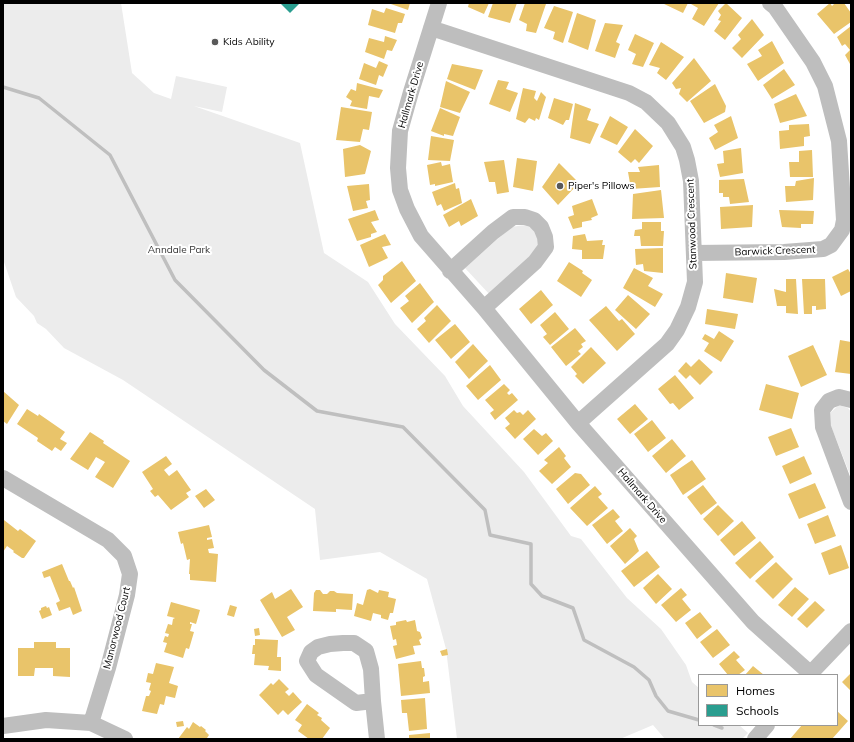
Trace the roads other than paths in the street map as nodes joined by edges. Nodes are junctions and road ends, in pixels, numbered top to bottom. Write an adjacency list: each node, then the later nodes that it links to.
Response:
1 (439, 3): 3 (street, Hallmark Drive)
2 (770, 3): 4 (street, Barwick Crescent)
3 (431, 28): 4 (street, Stanwood Crescent); 5 (street, Hallmark Drive)
4 (694, 253): 8 (street, Stanwood Crescent)
5 (450, 271): 6 (street, Hallmark Drive); 6 (street)
6 (484, 308): 8 (street, Hallmark Drive)
7 (851, 400): 10 (street)
8 (578, 423): 12 (street, Hallmark Drive)
9 (3, 478): 14 (street, Manorwood Court)
10 (851, 502)
11 (851, 631): 12 (street)
12 (810, 674)
13 (373, 701): 13 (street); 18 (street)
14 (91, 723): 15 (street); 17 (street)
15 (3, 726)
16 (766, 726): 19 (street)
17 (125, 739)
18 (377, 739)
19 (754, 739)

